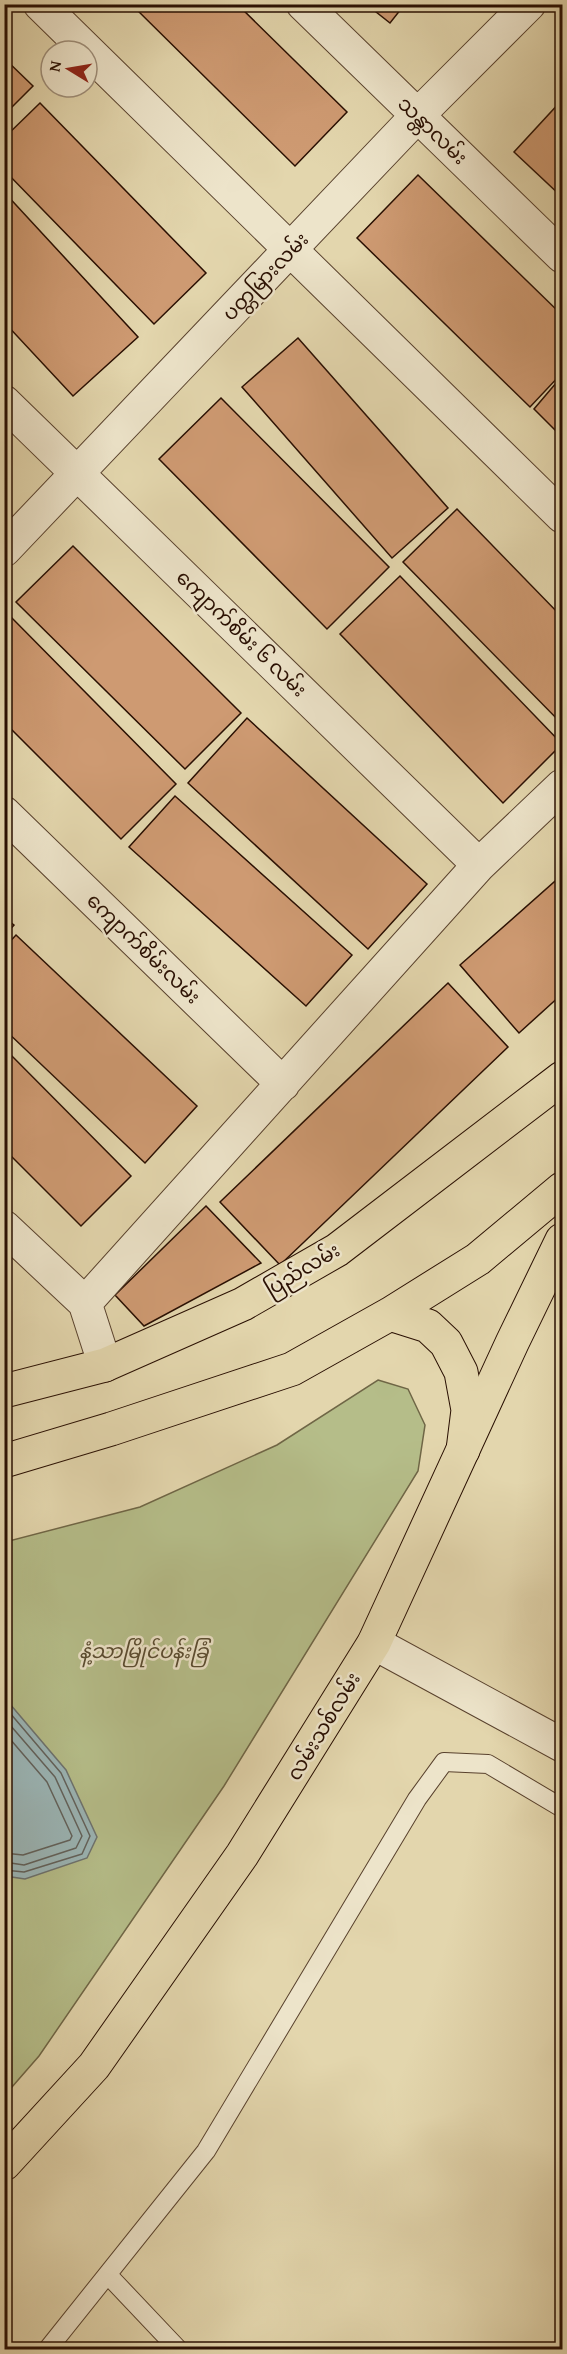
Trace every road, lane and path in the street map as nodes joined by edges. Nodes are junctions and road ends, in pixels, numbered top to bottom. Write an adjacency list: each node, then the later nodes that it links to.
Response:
1 (39, 4): 5 (street)
2 (303, 4): 4 (street, သန္တာလမ်း)
3 (529, 4): 4 (street, ပတ္တမြားလမ်း)
4 (418, 115): 5 (street, ပတ္တမြားလမ်း); 6 (street, သန္တာလမ်း)
5 (290, 250): 8 (street, ပတ္တမြားလမ်း); 9 (street)
6 (562, 256)
7 (4, 402): 8 (street, ကျောက်စိမ်း ၆ လမ်း)
8 (78, 473): 10 (street, ပတ္တမြားလမ်း); 13 (street, ကျောက်စိမ်း ၆ လမ်း)
9 (562, 516)
10 (4, 550)
11 (562, 786): 13 (street)
12 (4, 813): 15 (street, ကျောက်စိမ်းလမ်း)
13 (478, 865): 15 (street)
14 (562, 1078): 22 (main road, ပြည်လမ်း)
15 (283, 1084): 20 (street)
16 (562, 1189): 21 (main road)
17 (4, 1227): 20 (street)
18 (562, 1240): 19 (main road, လမ်းသစ်လမ်း)
19 (552, 1274): 24 (main road, လမ်းသစ်လမ်း)
20 (85, 1303): 22 (street)
21 (390, 1314): 24 (main road); 25 (main road)
22 (105, 1365): 23 (main road, ပြည်လမ်း)
23 (4, 1391)
24 (462, 1450): 26 (main road, လမ်းသစ်လမ်း)
25 (4, 1461)
26 (374, 1643): 27 (street); 29 (main road, လမ်းသစ်လမ်း)
27 (562, 1744)
28 (562, 1808): 30 (lane)
29 (4, 2164)
30 (108, 2275): 31 (lane); 32 (lane)
31 (47, 2349)
32 (179, 2349)

